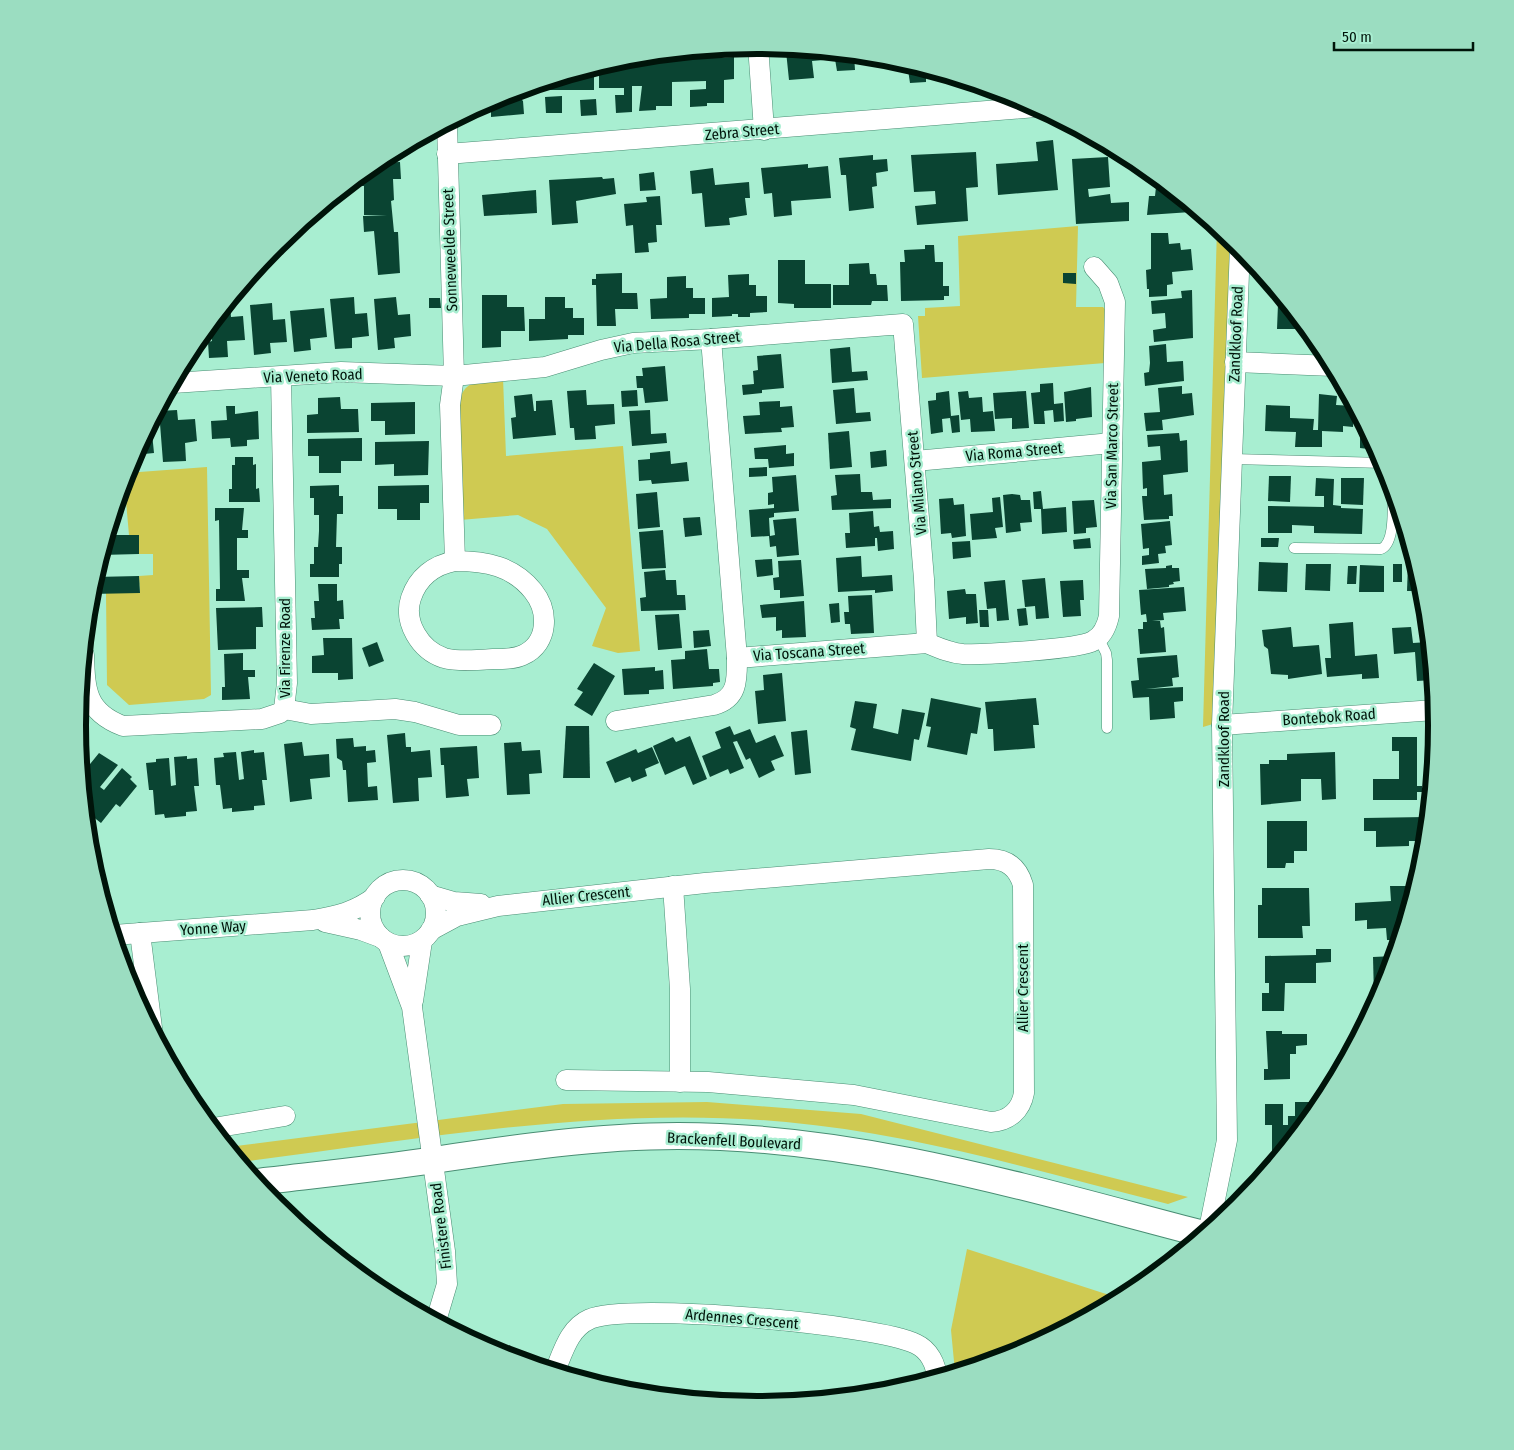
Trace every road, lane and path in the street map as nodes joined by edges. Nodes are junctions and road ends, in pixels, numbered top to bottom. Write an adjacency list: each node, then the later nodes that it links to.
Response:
1 (759, 54): 4 (street)
2 (1000, 100): 4 (street, Zebra Street)
3 (447, 130): 5 (street, Sonneweelde Street)
4 (764, 130): 5 (street, Zebra Street)
5 (448, 154): 13 (street, Sonneweelde Street)
6 (1240, 258): 10 (street, Zandkloof Road)
7 (1094, 267): 15 (street, Via San Marco Street)
8 (903, 324): 9 (street, Via Della Rosa Street); 17 (street, Via Milano Street)
9 (711, 339): 13 (street, Via Della Rosa Street); 24 (street, Via Toscana Street)
10 (1236, 362): 11 (street); 16 (street, Zandkloof Road)
11 (1323, 366)
12 (281, 376): 13 (street, Via Veneto Road); 14 (street, Via Veneto Road); 26 (street, Via Firenze Road)
13 (454, 376): 21 (street, Sonneweelde Street)
14 (180, 383)
15 (1112, 443): 17 (street, Via Roma Street); 22 (street, Via San Marco Street)
16 (1232, 459): 18 (lane); 30 (street, Zandkloof Road)
17 (915, 461): 23 (street, Via Milano Street)
18 (1375, 463)
19 (1392, 506): 20 (lane)
20 (1294, 548)
21 (455, 561): 21 (street)
22 (1101, 634): 23 (street, Via Toscana Street); 31 (lane)
23 (927, 643): 24 (street, Via Toscana Street)
24 (737, 658): 28 (street)
25 (87, 694): 26 (street)
26 (284, 709): 29 (street, Via Firenze Road)
27 (1428, 711): 30 (street, Bontebok Road)
28 (616, 721)
29 (491, 725)
30 (1222, 725): 49 (street, Zandkloof Road)
31 (1107, 728)
32 (673, 886): 35 (street, Allier Crescent); 44 (street); 44 (street, Allier Crescent)
33 (430, 895): 34 (street); 35 (street, Allier Crescent); 39 (street)
34 (375, 897): 36 (street, Yonne Way); 40 (street)
35 (498, 906): 39 (street, Allier Crescent)
36 (313, 920): 37 (street, Yonne Way); 40 (street, Yonne Way)
37 (140, 933): 38 (street, Yonne Way); 42 (street)
38 (119, 935)
39 (427, 935): 40 (street); 41 (street)
40 (384, 940): 41 (street)
41 (412, 1008): 47 (street)
42 (150, 1010)
43 (566, 1080): 44 (street, Allier Crescent)
44 (680, 1082)
45 (285, 1116): 46 (street)
46 (219, 1127)
47 (433, 1160): 48 (street, Brackenfell Boulevard); 50 (street, Brackenfell Boulevard); 51 (street, Finistere Road)
48 (264, 1181)
49 (1211, 1220)
50 (1197, 1232)
51 (438, 1315)
52 (558, 1366): 53 (street, Ardennes Crescent)
53 (936, 1372)

